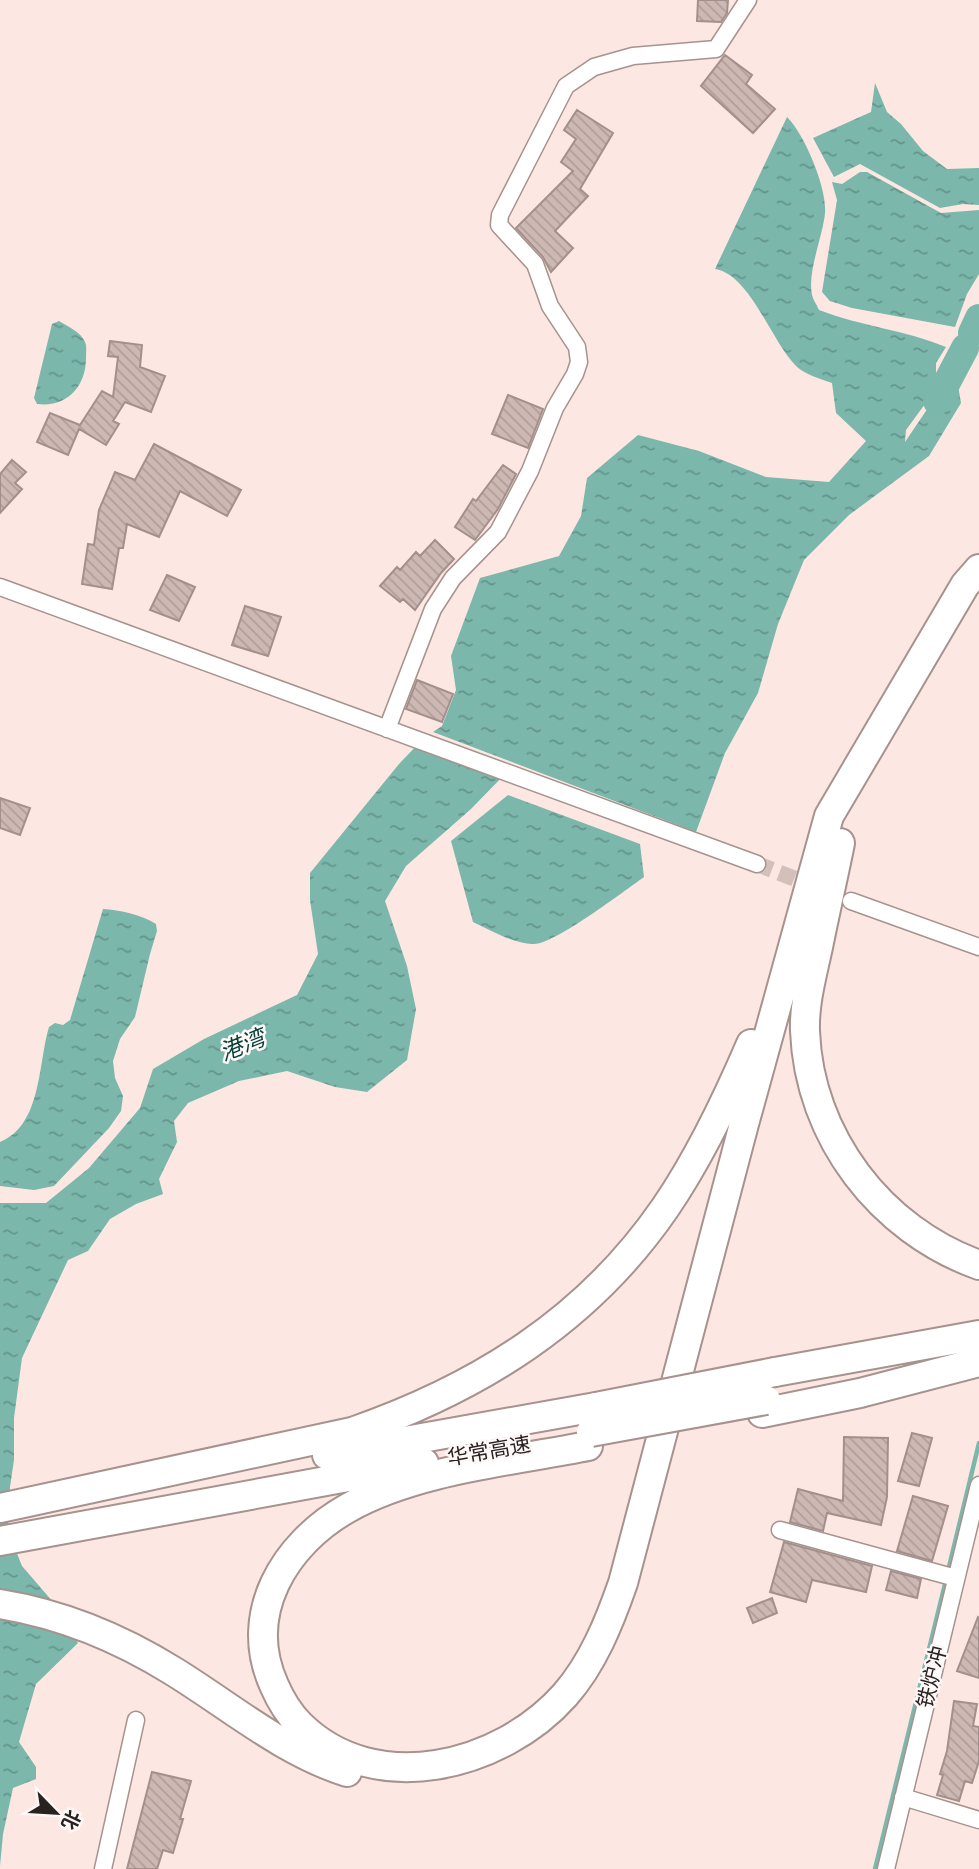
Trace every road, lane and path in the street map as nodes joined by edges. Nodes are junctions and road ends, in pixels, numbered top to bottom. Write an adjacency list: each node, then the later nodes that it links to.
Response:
1 (748, 0): 5 (street)
2 (979, 569): 6 (highway)
3 (979, 588): 6 (highway)
4 (1, 591): 5 (street)
5 (387, 729): 7 (street)
6 (837, 821): 10 (highway); 13 (highway); 15 (highway); 20 (highway)
7 (757, 864)
8 (851, 901): 9 (street)
9 (979, 947)
10 (979, 1265)
11 (979, 1335): 13 (highway, 华常高速, bridge)
12 (979, 1361): 13 (highway)
13 (592, 1428): 16 (highway, 华常高速); 18 (highway, 华常高速)
14 (979, 1485): 19 (street, 铁炉冲)
15 (0, 1508)
16 (0, 1514)
17 (780, 1530): 19 (street)
18 (0, 1541)
19 (956, 1578): 22 (street, 铁炉冲)
20 (0, 1604)
21 (136, 1720): 24 (street)
22 (903, 1797): 23 (street); 25 (street, 铁炉冲)
23 (979, 1820)
24 (103, 1869)
25 (886, 1869)

